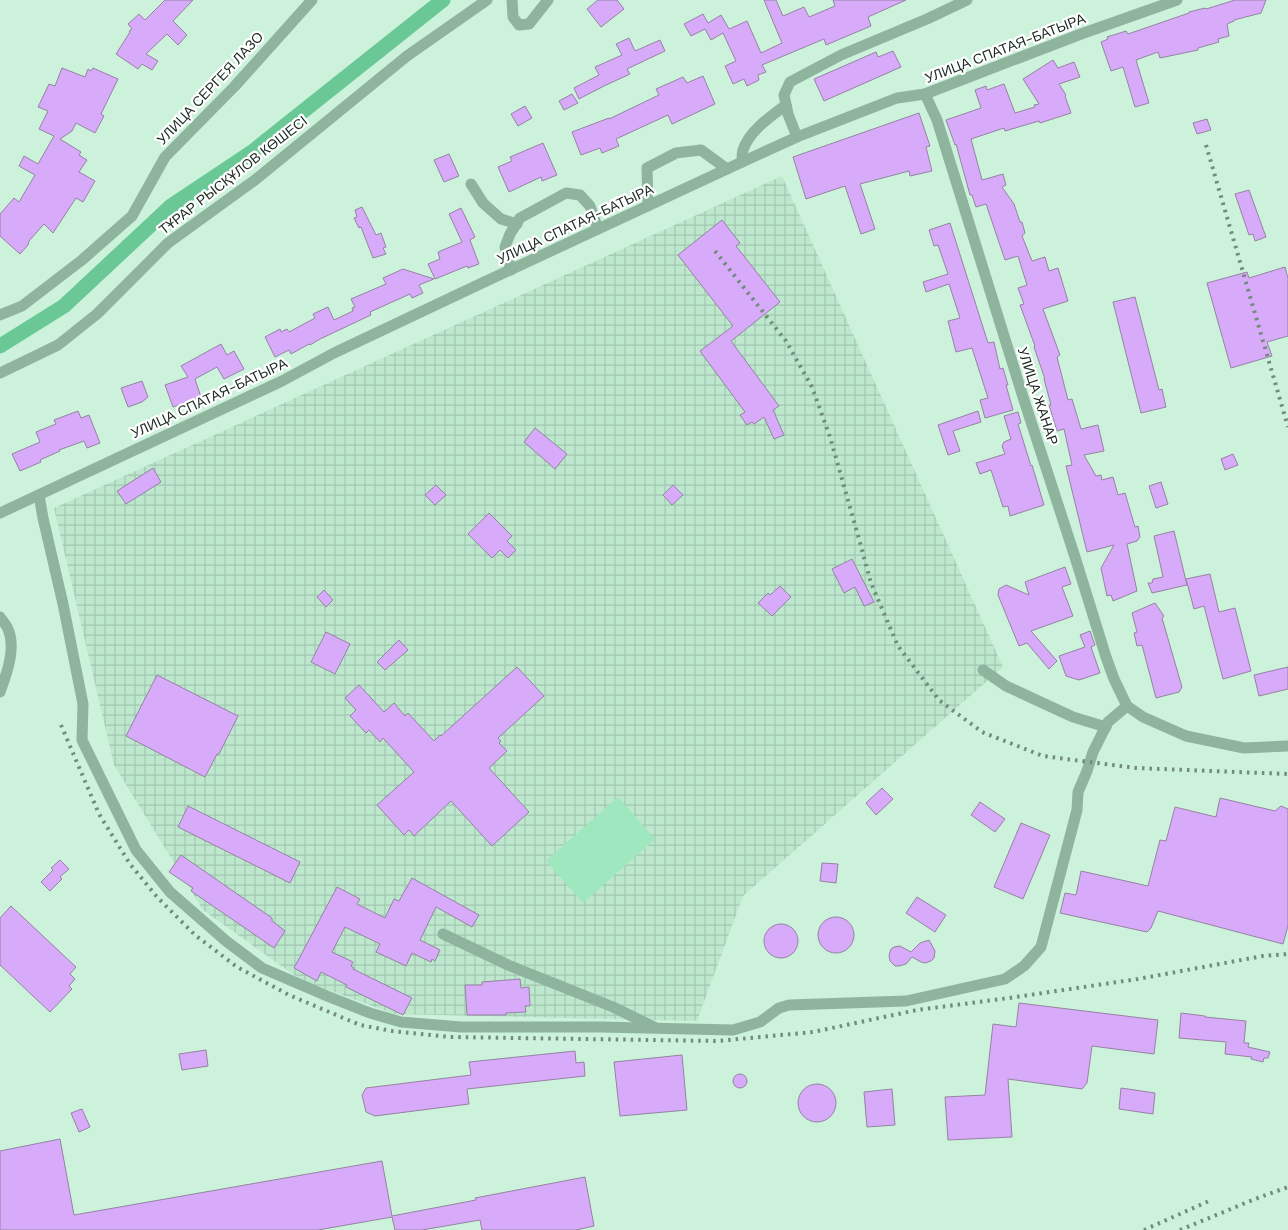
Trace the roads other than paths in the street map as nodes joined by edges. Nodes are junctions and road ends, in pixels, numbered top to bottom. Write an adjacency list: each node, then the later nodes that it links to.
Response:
1 (312, 0): 17 (street, УЛИЦА СЕРГЕЯ ЛАЗО)
2 (487, 0): 18 (street, ТҰРАР РЫСҚҰЛОВ КӨШЕСІ)
3 (512, 0): 4 (street)
4 (548, 0)
5 (967, 0): 8 (street)
6 (1177, 0): 7 (street, УЛИЦА СПАТАЯ-БАТЫРА)
7 (925, 94): 9 (street, УЛИЦА СПАТАЯ-БАТЫРА); 24 (street, УЛИЦА ЖАНАР)
8 (786, 105): 9 (street); 10 (street)
9 (797, 137): 10 (street, УЛИЦА СПАТАЯ-БАТЫРА)
10 (742, 162): 11 (street, УЛИЦА СПАТАЯ-БАТЫРА)
11 (727, 169): 13 (street, УЛИЦА СПАТАЯ-БАТЫРА); 13 (street)
12 (471, 184): 14 (street)
13 (648, 206): 15 (street, УЛИЦА СПАТАЯ-БАТЫРА)
14 (516, 224): 15 (street); 16 (street)
15 (598, 230): 16 (street, УЛИЦА СПАТАЯ-БАТЫРА)
16 (511, 270): 19 (street, УЛИЦА СПАТАЯ-БАТЫРА)
17 (0, 315)
18 (0, 373)
19 (39, 494): 20 (street, УЛИЦА СПАТАЯ-БАТЫРА); 28 (street)
20 (0, 513)
21 (0, 617): 23 (street)
22 (983, 670): 25 (street)
23 (0, 692)
24 (1127, 706): 25 (street); 26 (street)
25 (1106, 727): 28 (street)
26 (1288, 746)
27 (443, 934): 28 (street)
28 (658, 1028)

